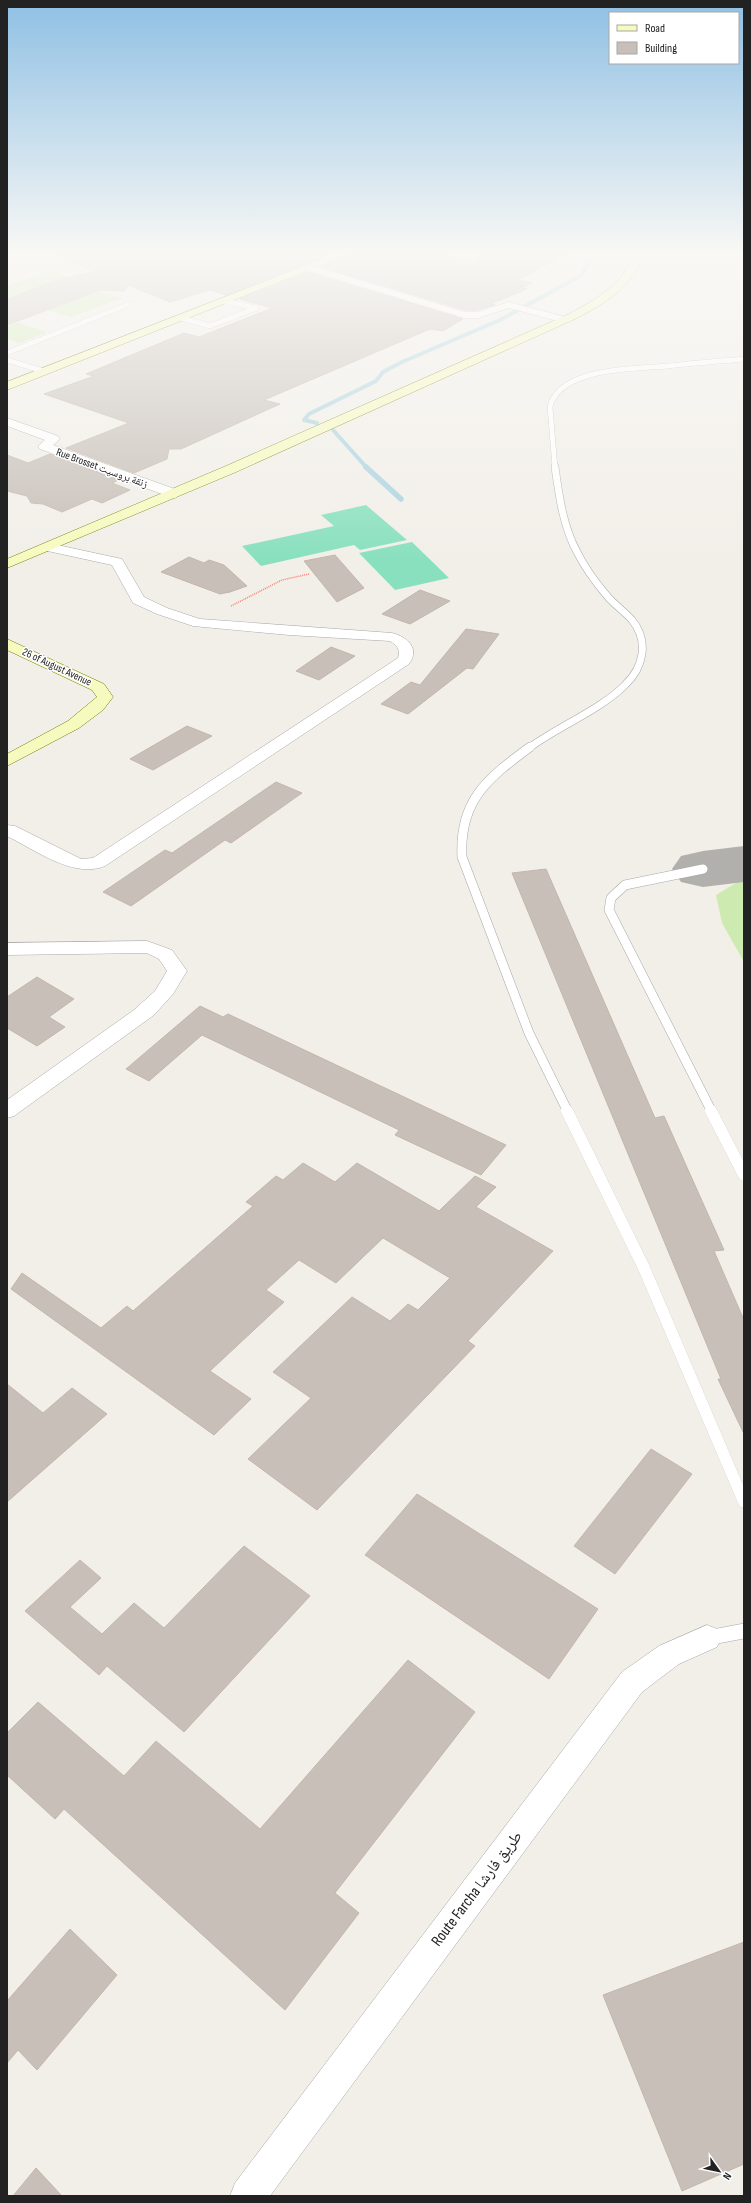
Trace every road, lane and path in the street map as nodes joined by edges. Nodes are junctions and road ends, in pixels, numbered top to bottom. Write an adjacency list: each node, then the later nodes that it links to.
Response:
1 (85, 356): 5 (street)
2 (484, 356): 8 (street)
3 (7, 360): 5 (lane)
4 (744, 360): 20 (lane)
5 (44, 372): 6 (street)
6 (7, 386)
7 (7, 422): 8 (street, Rue Brosset زنقة بروسيت)
8 (174, 494): 9 (street)
9 (48, 547): 10 (street); 12 (street)
10 (7, 564)
11 (309, 574): 12 (path)
12 (198, 623): 15 (street)
13 (7, 644): 14 (street, 26 of August Avenue)
14 (7, 761)
15 (10, 830)
16 (703, 869): 19 (lane)
17 (7, 949): 18 (street)
18 (7, 1111)
19 (744, 1175)
20 (744, 1502)
21 (744, 1631): 22 (lane, Route Farcha طريق فارشا)
22 (706, 1638): 23 (street, Route Farcha طريق فارشا)
23 (248, 2196)

